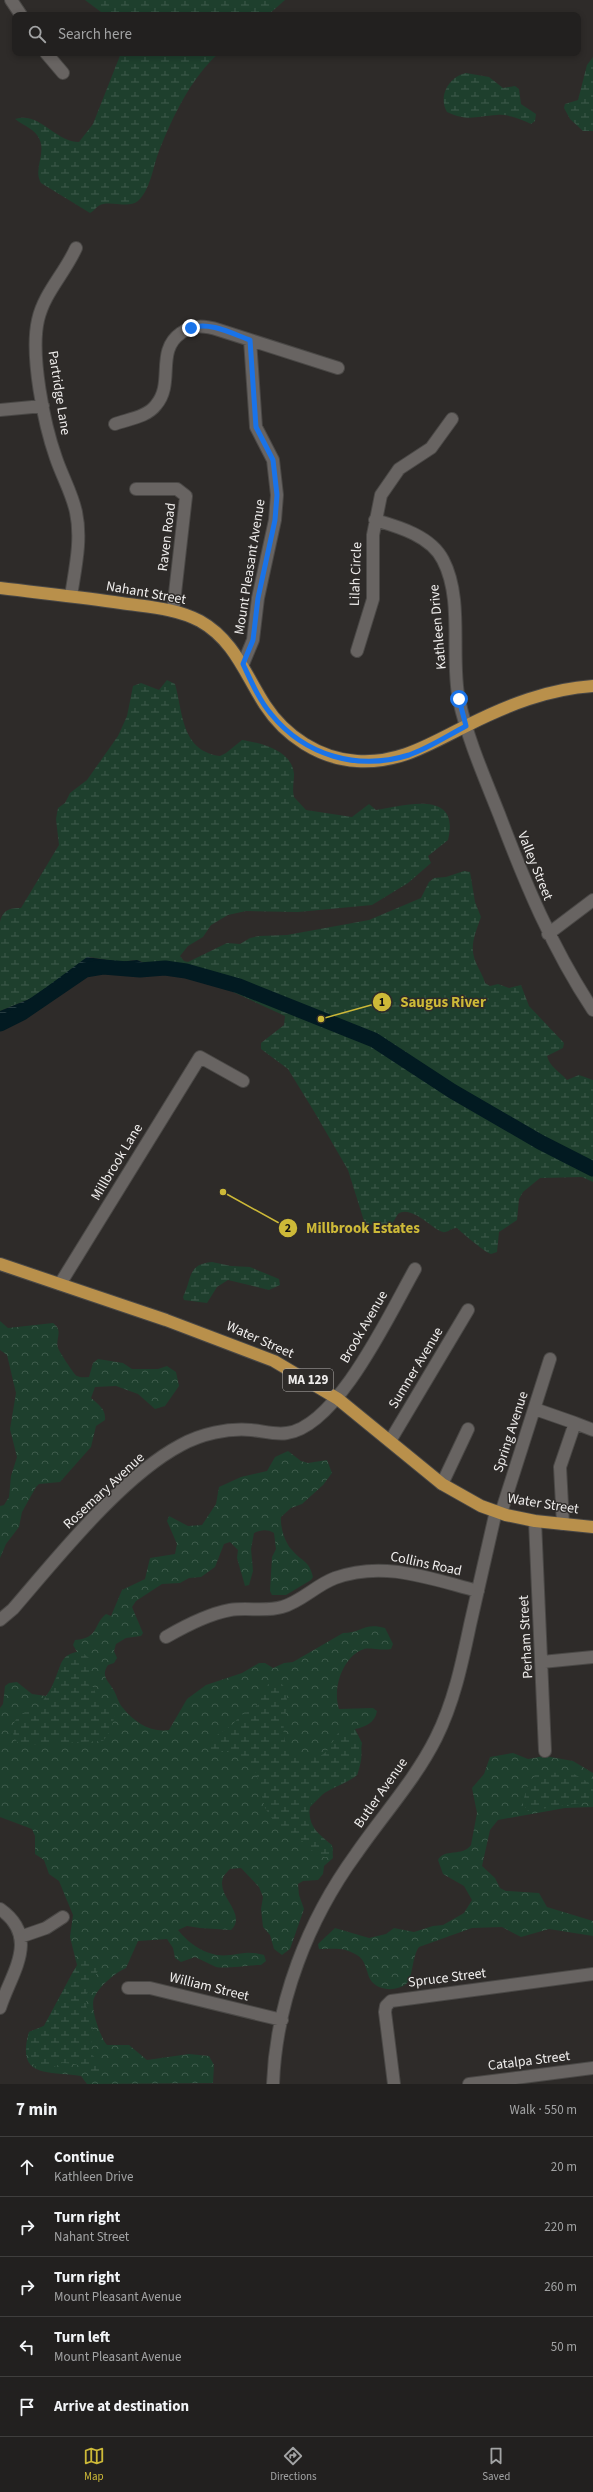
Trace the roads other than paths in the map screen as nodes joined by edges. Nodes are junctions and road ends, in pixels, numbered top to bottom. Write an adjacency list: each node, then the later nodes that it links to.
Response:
1 (11, 0): 2 (street)
2 (19, 12)
3 (49, 56): 4 (street)
4 (63, 73)
5 (76, 248): 8 (street, Partridge Lane)
6 (250, 340): 7 (street); 11 (street); 18 (street, Mount Pleasant Avenue)
7 (338, 368)
8 (43, 406): 9 (street); 15 (street, Partridge Lane)
9 (0, 410)
10 (452, 420): 13 (street, Lilah Circle)
11 (115, 424)
12 (136, 489): 16 (street, Raven Road)
13 (374, 520): 17 (street, Lilah Circle); 20 (street, Kathleen Drive)
14 (0, 588): 15 (main road, Nahant Street)
15 (72, 596): 16 (main road, Nahant Street)
16 (173, 611): 18 (main road, Nahant Street)
17 (357, 651)
18 (243, 664): 20 (main road, Nahant Street)
19 (593, 686): 20 (main road, Nahant Street)
20 (466, 726): 22 (street, Valley Street)
21 (593, 900): 22 (street)
22 (548, 934): 23 (street, Valley Street)
23 (593, 1010)
24 (243, 1081): 27 (street, Millbrook Lane)
25 (0, 1264): 27 (main road, Water Street / MA 129)
26 (415, 1268): 30 (street, Brook Avenue)
27 (60, 1284): 30 (main road, Water Street / MA 129)
28 (468, 1310): 35 (street, Sumner Avenue)
29 (550, 1359): 31 (street, Spring Avenue)
30 (338, 1398): 35 (main road, Water Street / MA 129); 42 (street, Rosemary Avenue)
31 (535, 1409): 32 (street); 37 (street, Spring Avenue)
32 (575, 1422): 34 (street); 39 (street)
33 (468, 1429): 36 (street)
34 (593, 1430)
35 (390, 1441): 36 (main road, Water Street / MA 129)
36 (442, 1484): 37 (main road, Water Street / MA 129)
37 (499, 1512): 38 (main road, Water Street / MA 129); 41 (street, Butler Avenue)
38 (534, 1521): 39 (main road, Water Street / MA 129); 45 (street, Perham Street)
39 (563, 1524): 40 (main road, Water Street / MA 129)
40 (593, 1527)
41 (478, 1591): 43 (street, Collins Road); 53 (street, Butler Avenue)
42 (0, 1620)
43 (166, 1637)
44 (593, 1657): 45 (street)
45 (542, 1662): 46 (street, Perham Street)
46 (545, 1751)
47 (0, 1909): 49 (street)
48 (63, 1917): 49 (street)
49 (20, 1937): 52 (street)
50 (593, 1974): 56 (street, Spruce Street)
51 (128, 1988): 53 (street, William Street)
52 (0, 2008)
53 (282, 2020): 55 (street, Butler Avenue)
54 (593, 2068): 57 (street, Catalpa Street)
55 (273, 2084)
56 (394, 2084)
57 (469, 2084)

